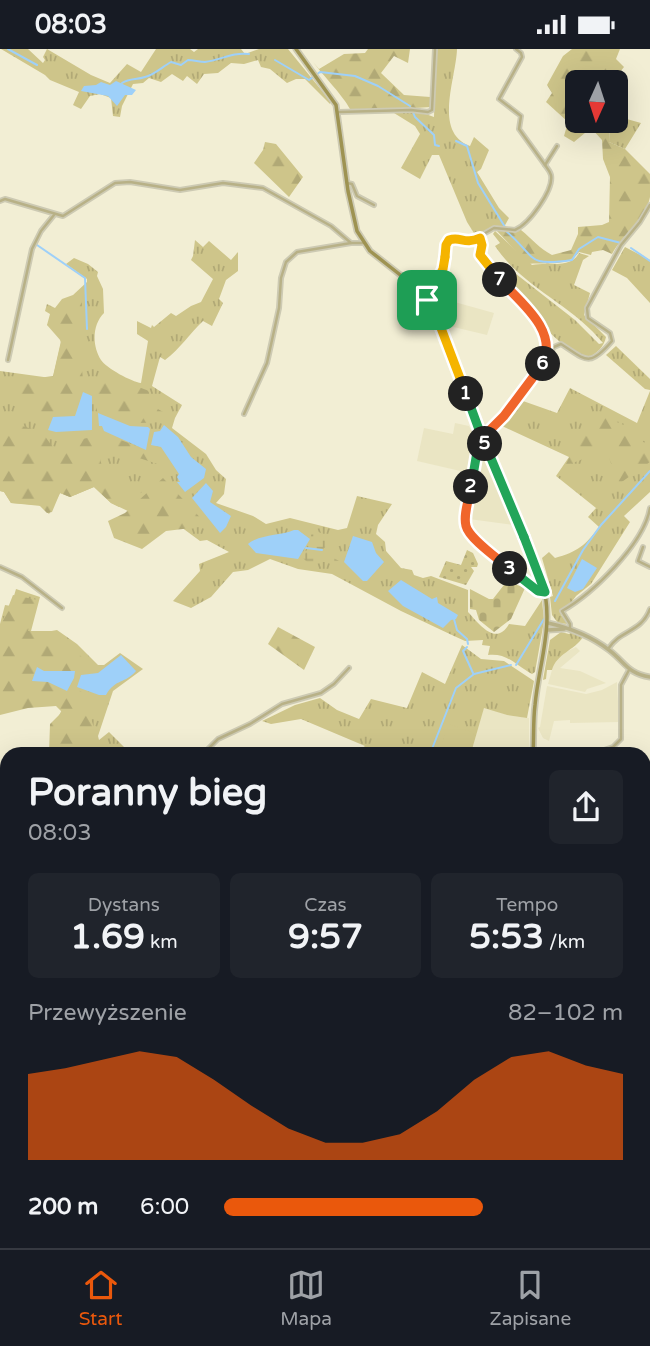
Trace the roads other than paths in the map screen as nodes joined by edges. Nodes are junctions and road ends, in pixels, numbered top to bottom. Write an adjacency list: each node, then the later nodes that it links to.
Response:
1 (296, 49): 4 (main road)
2 (435, 49): 4 (street)
3 (516, 49): 6 (street)
4 (339, 112): 7 (main road)
5 (557, 146): 6 (street)
6 (545, 165): 12 (street)
7 (347, 183): 9 (street); 14 (main road)
8 (0, 201): 11 (street)
9 (374, 205)
10 (650, 205): 16 (street)
11 (54, 215): 13 (street); 17 (street)
12 (480, 238): 15 (street); 16 (street)
13 (351, 243): 14 (street); 18 (street)
14 (364, 243): 15 (main road)
15 (427, 300): 19 (main road)
16 (546, 356): 19 (street)
17 (8, 360)
18 (244, 414)
19 (482, 438): 20 (main road)
20 (485, 446): 25 (main road); 25 (street)
21 (650, 508): 29 (street)
22 (643, 547): 24 (street)
23 (0, 566): 26 (street)
24 (650, 568)
25 (545, 592): 28 (main road)
26 (62, 608)
27 (650, 609): 31 (street)
28 (548, 623): 29 (street); 30 (main road)
29 (570, 629): 30 (street); 31 (street)
30 (548, 630): 36 (main road)
31 (608, 649): 33 (street)
32 (349, 668): 35 (street)
33 (629, 670): 34 (street); 37 (street)
34 (650, 677)
35 (210, 747)
36 (533, 747)
37 (613, 747)

